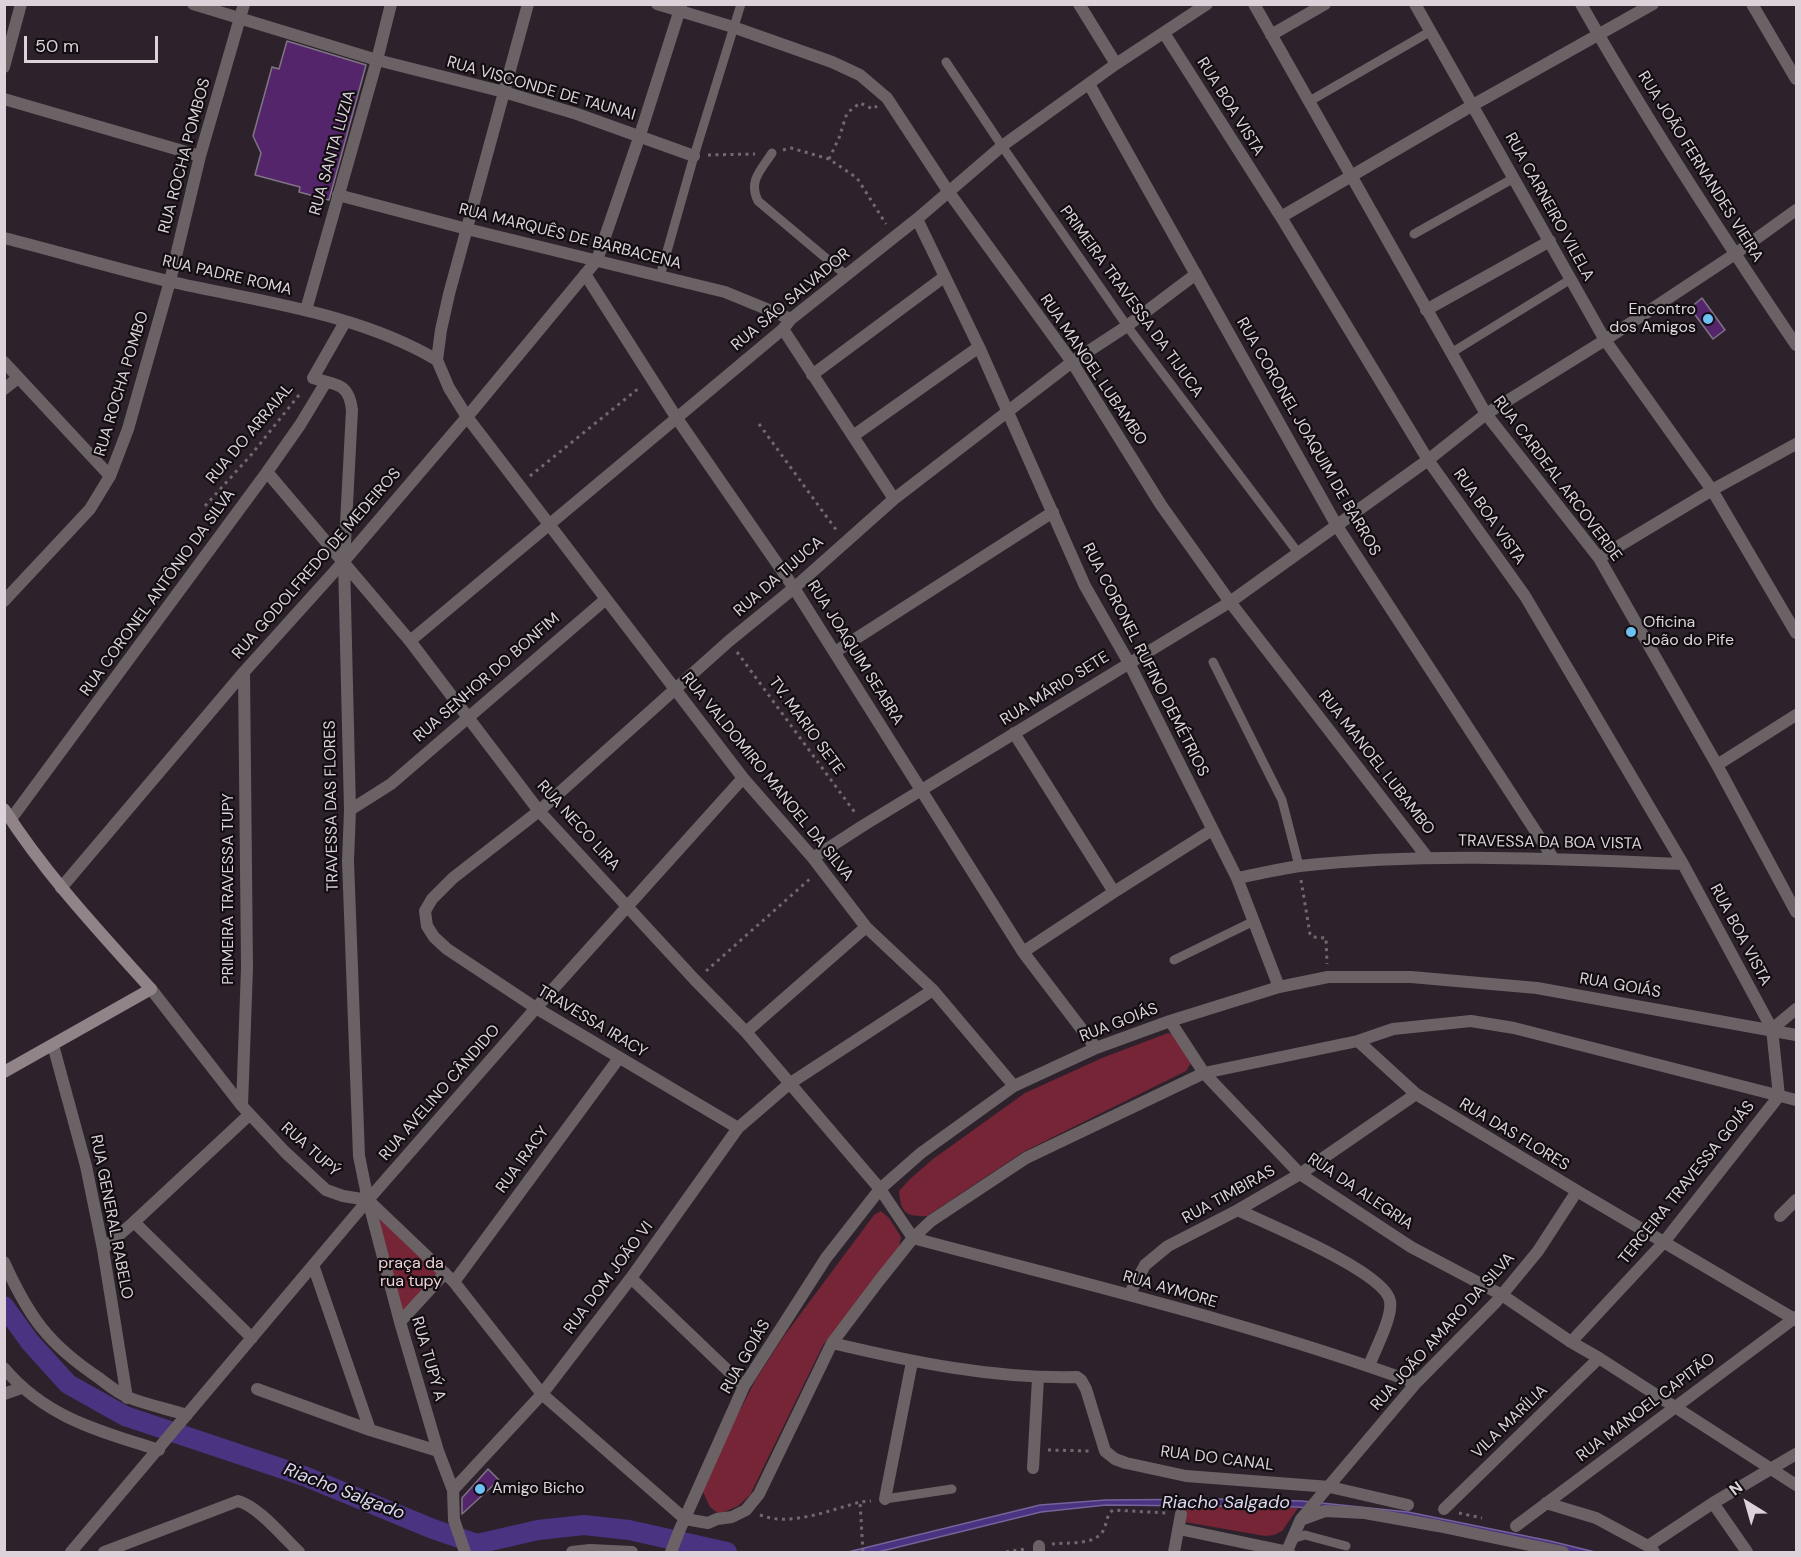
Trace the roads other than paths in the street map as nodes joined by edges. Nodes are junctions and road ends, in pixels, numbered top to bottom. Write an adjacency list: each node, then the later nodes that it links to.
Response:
1 (21, 4): 26 (street)
2 (193, 4): 17 (street, RUA VISCONDE DE TAUNAI)
3 (244, 4): 17 (street, RUA ROCHA POMBOS)
4 (391, 4): 23 (street, RUA SANTA LUZIA)
5 (528, 4): 29 (street)
6 (657, 4): 16 (street, RUA MANOEL LUBAMBO)
7 (741, 4): 18 (lane)
8 (1080, 4): 25 (street)
9 (1207, 4): 20 (street, RUA SÃO SALVADOR)
10 (1254, 4): 21 (street, RUA CARDEAL ARCOVERDE)
11 (1325, 4): 21 (street)
12 (1415, 4): 19 (street, RUA CARNEIRO VILELA)
13 (1581, 4): 22 (street, RUA JOÃO FERNANDES VIEIRA)
14 (1653, 4): 22 (street)
15 (1752, 4): 27 (street)
16 (680, 8): 18 (street, RUA MANOEL LUBAMBO); 33 (street)
17 (240, 19): 23 (street, RUA VISCONDE DE TAUNAI); 36 (street, RUA ROCHA POMBOS)
18 (733, 27): 37 (lane); 40 (street, RUA MANOEL LUBAMBO)
19 (1431, 31): 31 (lane); 32 (street, RUA CARNEIRO VILELA)
20 (1164, 33): 25 (street, RUA SÃO SALVADOR); 43 (street, RUA BOA VISTA)
21 (1271, 35): 31 (street, RUA CARDEAL ARCOVERDE)
22 (1598, 35): 32 (street); 49 (street, RUA JOÃO FERNANDES VIEIRA)
23 (377, 60): 29 (street, RUA VISCONDE DE TAUNAI); 41 (street, RUA SANTA LUZIA)
24 (946, 62): 34 (lane, PRIMEIRA TRAVESSA DA TIJUCA)
25 (1116, 64): 28 (street, RUA SÃO SALVADOR)
26 (4, 68)
27 (1797, 79)
28 (1089, 84): 34 (street, RUA SÃO SALVADOR); 52 (street, RUA CORONEL JOAQUIM DE BARROS)
29 (504, 92): 33 (street, RUA VISCONDE DE TAUNAI); 45 (street)
30 (4, 99): 36 (street)
31 (1308, 102): 38 (street, RUA CARDEAL ARCOVERDE)
32 (1473, 105): 38 (street); 39 (street, RUA CARNEIRO VILELA)
33 (640, 135): 37 (street, RUA VISCONDE DE TAUNAI); 50 (street)
34 (1002, 146): 40 (street, RUA SÃO SALVADOR); 62 (lane, PRIMEIRA TRAVESSA DA TIJUCA)
35 (772, 153): 53 (lane)
36 (200, 156): 57 (street, RUA ROCHA POMBOS)
37 (694, 156): 54 (lane)
38 (1350, 176): 43 (street); 59 (street, RUA CARDEAL ARCOVERDE)
39 (1514, 178): 46 (lane); 48 (street, RUA CARNEIRO VILELA)
40 (948, 191): 44 (street, RUA SÃO SALVADOR); 69 (street, RUA MANOEL LUBAMBO)
41 (338, 195): 45 (street, RUA MARQUÊS DE BARBACENA); 58 (street, RUA SANTA LUZIA)
42 (1797, 210): 49 (street, RUA MÁRIO SETE)
43 (1281, 217): 80 (street, RUA BOA VISTA)
44 (917, 219): 53 (street, RUA SÃO SALVADOR); 55 (street, RUA CORONEL RUFINO DEMÉTRIOS)
45 (466, 229): 50 (street, RUA MARQUÊS DE BARBACENA); 67 (street)
46 (1414, 234)
47 (4, 238): 57 (street, RUA PADRE ROMA)
48 (1550, 241): 56 (street, RUA CARNEIRO VILELA); 59 (street)
49 (1735, 254): 63 (street, RUA MÁRIO SETE); 64 (street, RUA JOÃO FERNANDES VIEIRA)
50 (597, 260): 51 (street, RUA GODOLFREDO DE MEDEIROS); 54 (street, RUA MARQUÊS DE BARBACENA)
51 (585, 274): 76 (street, RUA GODOLFREDO DE MEDEIROS); 77 (street, RUA JOAQUIM SEABRA)
52 (1197, 274): 62 (street, RUA DA TIJUCA); 87 (street, RUA CORONEL JOAQUIM DE BARROS)
53 (846, 275): 61 (street, RUA SÃO SALVADOR)
54 (660, 276): 61 (street, RUA MARQUÊS DE BARBACENA)
55 (944, 277): 65 (street, RUA CORONEL RUFINO DEMÉTRIOS); 70 (street)
56 (1571, 279): 63 (street, RUA CARNEIRO VILELA); 66 (lane)
57 (170, 281): 58 (street, RUA PADRE ROMA); 82 (street, RUA ROCHA POMBO)
58 (306, 310): 60 (street, RUA PADRE ROMA)
59 (1426, 310): 66 (street, RUA CARDEAL ARCOVERDE)
60 (345, 322): 67 (street, RUA PADRE ROMA); 72 (street)
61 (787, 324): 70 (street); 77 (street, RUA SÃO SALVADOR)
62 (1127, 326): 69 (street, RUA DA TIJUCA); 88 (lane, PRIMEIRA TRAVESSA DA TIJUCA)
63 (1605, 339): 75 (street, RUA MÁRIO SETE); 83 (street, RUA CARNEIRO VILELA)
64 (1797, 345)
65 (979, 346): 74 (street, RUA CORONEL RUFINO DEMÉTRIOS); 78 (street)
66 (1451, 353): 75 (street, RUA CARDEAL ARCOVERDE)
67 (437, 360): 76 (street, RUA VALDOMIRO MANOEL DA SILVA)
68 (4, 362): 71 (street)
69 (1072, 362): 74 (street, RUA DA TIJUCA); 94 (street, RUA MANOEL LUBAMBO)
70 (812, 375): 78 (street)
71 (18, 378): 73 (street); 82 (street)
72 (326, 382): 81 (street, RUA CORONEL ANTÔNIO DA SILVA); 90 (street, TRAVESSA DAS FLORES)
73 (4, 389)
74 (1008, 411): 84 (street, RUA DA TIJUCA); 85 (street, RUA CORONEL RUFINO DEMÉTRIOS)
75 (1486, 414): 80 (street, RUA MÁRIO SETE); 89 (street, RUA CARDEAL ARCOVERDE)
76 (467, 417): 86 (street, RUA VALDOMIRO MANOEL DA SILVA); 90 (street, RUA GODOLFREDO DE MEDEIROS)
77 (676, 417): 86 (street, RUA SÃO SALVADOR); 91 (street, RUA JOAQUIM SEABRA)
78 (853, 436): 84 (street)
79 (1797, 444): 83 (street)
80 (1428, 460): 87 (street, RUA MÁRIO SETE); 115 (street, RUA BOA VISTA)
81 (267, 472): 90 (street, RUA NECO LIRA); 110 (street, RUA CORONEL ANTÔNIO DA SILVA)
82 (110, 476): 93 (street, RUA ROCHA POMBO)
83 (1712, 490): 89 (street); 95 (street, RUA CARNEIRO VILELA)
84 (894, 499): 91 (street, RUA DA TIJUCA)
85 (1053, 512): 97 (street); 99 (street, RUA CORONEL RUFINO DEMÉTRIOS)
86 (549, 524): 92 (street, RUA VALDOMIRO MANOEL DA SILVA); 96 (street, RUA SÃO SALVADOR)
87 (1337, 526): 88 (street, RUA MÁRIO SETE); 114 (street, RUA CORONEL JOAQUIM DE BARROS)
88 (1299, 554): 94 (street, RUA MÁRIO SETE)
89 (1599, 558): 105 (street, RUA CARDEAL ARCOVERDE)
90 (344, 561): 96 (street, RUA NECO LIRA); 100 (street, RUA GODOLFREDO DE MEDEIROS); 108 (street, TRAVESSA DAS FLORES)
91 (794, 588): 97 (street, RUA JOAQUIM SEABRA); 101 (street, RUA DA TIJUCA)
92 (606, 599): 101 (street, RUA VALDOMIRO MANOEL DA SILVA); 103 (street, RUA SENHOR DO BONFIM)
93 (4, 602)
94 (1230, 602): 99 (street, RUA MÁRIO SETE); 112 (street, RUA MANOEL LUBAMBO)
95 (1797, 633)
96 (410, 641): 103 (street, RUA NECO LIRA)
97 (835, 652): 107 (street, RUA JOAQUIM SEABRA)
98 (1213, 662): 116 (lane)
99 (1129, 663): 104 (street, RUA MÁRIO SETE); 111 (street, RUA CORONEL RUFINO DEMÉTRIOS)
100 (244, 672): 118 (street, RUA GODOLFREDO DE MEDEIROS); 147 (street, PRIMEIRA TRAVESSA TUPY)
101 (676, 690): 106 (street, RUA VALDOMIRO MANOEL DA SILVA); 109 (street, RUA DA TIJUCA)
102 (1797, 716): 105 (street)
103 (466, 717): 108 (street, RUA SENHOR DO BONFIM); 109 (street, RUA NECO LIRA)
104 (1014, 733): 107 (street, RUA MÁRIO SETE); 119 (street)
105 (1717, 765): 121 (street, RUA CARDEAL ARCOVERDE)
106 (743, 778): 113 (street, RUA VALDOMIRO MANOEL DA SILVA); 120 (street, RUA AVELINO CÂNDIDO)
107 (922, 791): 113 (street, RUA MÁRIO SETE); 125 (street, RUA JOAQUIM SEABRA)
108 (350, 810): 152 (street, TRAVESSA DAS FLORES)
109 (539, 811): 120 (street, RUA NECO LIRA); 124 (street, RUA DA TIJUCA)
110 (8, 814): 118 (street, RUA TUPÝ)
111 (1212, 830): 117 (street, RUA CORONEL RUFINO DEMÉTRIOS); 119 (street)
112 (1427, 857): 114 (street, TRAVESSA DA BOA VISTA); 116 (street, TRAVESSA DA BOA VISTA)
113 (813, 858): 123 (street, RUA VALDOMIRO MANOEL DA SILVA)
114 (1553, 858): 115 (street, TRAVESSA DA BOA VISTA)
115 (1683, 864): 133 (street, RUA BOA VISTA)
116 (1299, 866): 117 (street, TRAVESSA DA BOA VISTA)
117 (1237, 878): 122 (street, RUA CORONEL RUFINO DEMÉTRIOS)
118 (61, 888): 128 (street, RUA TUPÝ)
119 (1114, 892): 125 (street)
120 (628, 906): 130 (street, RUA AVELINO CÂNDIDO); 134 (street, RUA NECO LIRA)
121 (1797, 912)
122 (1252, 922): 126 (lane); 127 (street, RUA CORONEL RUFINO DEMÉTRIOS)
123 (866, 927): 129 (street, RUA VALDOMIRO MANOEL DA SILVA); 134 (street)
124 (434, 936): 130 (street, TRAVESSA IRACY)
125 (1023, 951): 138 (street, RUA JOAQUIM SEABRA)
126 (1174, 960)
127 (1279, 987): 132 (street, RUA GOIÁS); 133 (street, RUA GOIÁS)
128 (151, 989): 137 (street); 147 (street, RUA TUPÝ)
129 (933, 990): 142 (street, RUA DOM JOÃO VI); 143 (street, RUA VALDOMIRO MANOEL DA SILVA)
130 (536, 1008): 139 (street, TRAVESSA IRACY); 152 (street, RUA AVELINO CÂNDIDO)
131 (1797, 1009): 133 (street)
132 (1170, 1021): 138 (street, RUA GOIÁS); 141 (street, RUA DA ALEGRIA)
133 (1772, 1029): 135 (street, RUA GOIÁS); 145 (street)
134 (746, 1032): 142 (street, RUA NECO LIRA)
135 (1797, 1035)
136 (1358, 1041): 141 (street); 144 (street, RUA DAS FLORES); 145 (street)
137 (53, 1045): 140 (street); 159 (street, RUA GENERAL RABELO)
138 (1096, 1048): 143 (street, RUA GOIÁS)
139 (619, 1058): 148 (street, TRAVESSA IRACY); 162 (street, RUA IRACY)
140 (4, 1072)
141 (1204, 1073): 149 (street, RUA DA ALEGRIA); 157 (street)
142 (789, 1084): 148 (street, RUA DOM JOÃO VI); 150 (street, RUA NECO LIRA)
143 (1014, 1086): 150 (street, RUA GOIÁS)
144 (1416, 1094): 149 (street, RUA TIMBIRAS); 151 (street, RUA DAS FLORES)
145 (1779, 1096): 146 (street); 158 (street, TERCEIRA TRAVESSA GOIÁS)
146 (1797, 1100)
147 (245, 1111): 152 (street, RUA TUPÝ); 156 (street)
148 (738, 1128): 163 (street, RUA DOM JOÃO VI)
149 (1300, 1174): 154 (street, RUA TIMBIRAS); 165 (street, RUA DA ALEGRIA)
150 (880, 1189): 157 (street, RUA NECO LIRA); 177 (street, RUA GOIÁS)
151 (1577, 1191): 158 (street, RUA DAS FLORES); 165 (street, RUA JOÃO AMARO DA SILVA)
152 (368, 1200): 161 (street, RUA AVELINO CÂNDIDO); 162 (street); 167 (street, RUA TUPÝ A)
153 (1797, 1200): 155 (street)
154 (1238, 1210): 164 (street, RUA TIMBIRAS); 173 (street)
155 (1780, 1216)
156 (134, 1222): 159 (street); 168 (street)
157 (913, 1239): 164 (street, RUA AYMORE); 170 (street)
158 (1664, 1242): 166 (street, RUA DAS FLORES); 169 (street, TERCEIRA TRAVESSA GOIÁS)
159 (103, 1249): 182 (street, RUA GENERAL RABELO)
160 (4, 1262): 182 (street)
161 (313, 1265): 168 (street, RUA AVELINO CÂNDIDO); 185 (street)
162 (449, 1277): 167 (street, RUA IRACY); 181 (street)
163 (631, 1278): 177 (street); 181 (street, RUA DOM JOÃO VI)
164 (1130, 1295): 173 (street, RUA AYMORE)
165 (1502, 1295): 169 (street, RUA DA ALEGRIA); 176 (street, RUA JOÃO AMARO DA SILVA)
166 (1796, 1318): 183 (street, RUA MANOEL CAPITÃO)
167 (400, 1322): 187 (street, RUA TUPÝ A)
168 (252, 1338): 184 (street, RUA AVELINO CÂNDIDO)
169 (1571, 1342): 171 (street, RUA DA ALEGRIA)
170 (832, 1343): 172 (street); 202 (street)
171 (1599, 1358): 183 (street, RUA DA ALEGRIA); 199 (street, VILA MARÍLIA)
172 (912, 1362): 175 (street); 195 (street)
173 (1369, 1366): 176 (street, RUA AYMORE)
174 (4, 1368): 178 (street)
175 (1038, 1378): 189 (street); 192 (street, RUA DO CANAL)
176 (1416, 1383): 192 (street, RUA JOÃO AMARO DA SILVA)
177 (744, 1386): 202 (street, RUA GOIÁS)
178 (21, 1388): 180 (street); 186 (street)
179 (257, 1389): 185 (street)
180 (4, 1394)
181 (542, 1394): 194 (street, RUA DOM JOÃO VI); 202 (street)
182 (127, 1398): 184 (street)
183 (1674, 1408): 190 (street, RUA DA ALEGRIA); 196 (street, RUA MANOEL CAPITÃO)
184 (187, 1415): 186 (street, RUA AVELINO CÂNDIDO)
185 (370, 1430): 187 (street)
186 (161, 1447): 209 (street, RUA AVELINO CÂNDIDO)
187 (438, 1451): 194 (street, RUA TUPÝ A)
188 (1797, 1455): 190 (street)
189 (1033, 1468)
190 (1770, 1469): 191 (street, RUA DA ALEGRIA); 197 (street)
191 (1797, 1485)
192 (1328, 1488): 198 (street, RUA DO CANAL); 201 (street, RUA JOÃO AMARO DA SILVA)
193 (952, 1489): 195 (lane)
194 (453, 1490): 211 (street, RUA TUPÝ A)
195 (885, 1499)
196 (1546, 1503): 203 (street, RUA MANOEL CAPITÃO); 207 (street)
197 (1713, 1503): 207 (street); 217 (street)
198 (1408, 1505)
199 (1444, 1509)
200 (1180, 1514): 204 (street)
201 (1301, 1519): 206 (street); 216 (street)
202 (682, 1524): 214 (street, RUA GOIÁS)
203 (1516, 1526)
204 (1179, 1529): 206 (street); 215 (street)
205 (1346, 1546): 206 (lane)
206 (1289, 1548)
207 (1651, 1549)
208 (113, 1551): 210 (street)
209 (71, 1552)
210 (299, 1552)
211 (465, 1552)
212 (572, 1552): 213 (street)
213 (631, 1552)
214 (671, 1552)
215 (1174, 1552)
216 (1563, 1552)
217 (1747, 1552)

